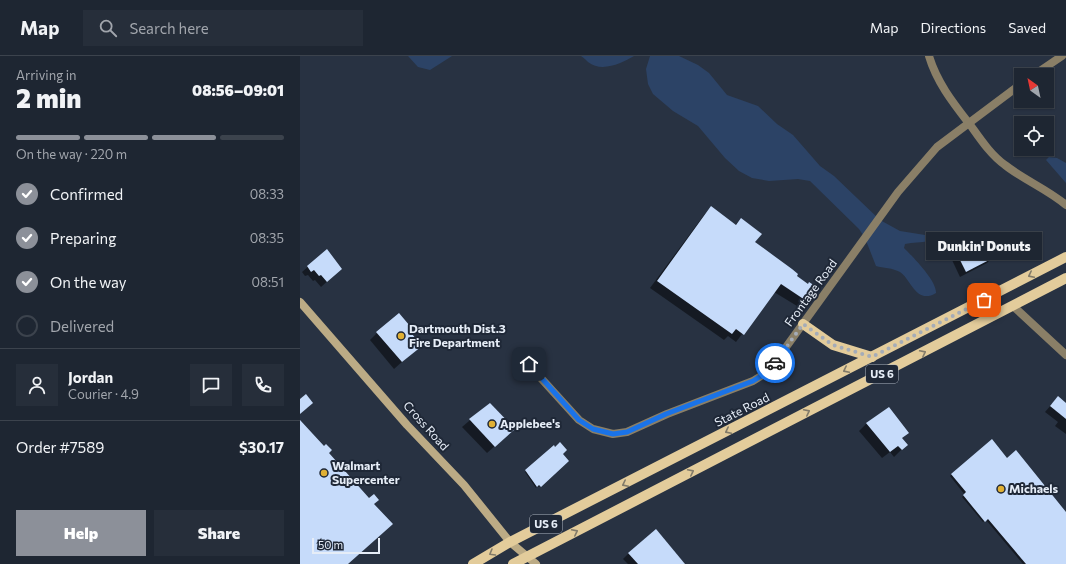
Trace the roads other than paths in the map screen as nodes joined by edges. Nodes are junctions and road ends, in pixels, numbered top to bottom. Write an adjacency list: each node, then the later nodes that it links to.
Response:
1 (929, 56): 5 (street)
2 (1062, 56): 3 (street)
3 (1044, 68)
4 (1014, 89): 5 (street, Frontage Road)
5 (968, 122): 6 (street); 11 (street, Frontage Road)
6 (1066, 205)
7 (1066, 257): 13 (main road, State Road / US 6, one-way to 13)
8 (1066, 278): 10 (main road, US 6)
9 (300, 302): 15 (street, Cross Road)
10 (1013, 306): 12 (street); 16 (main road, US 6, one-way to 10)
11 (803, 324): 13 (main road); 14 (street, Frontage Road)
12 (1066, 355)
13 (872, 357): 15 (main road, State Road / US 6, one-way to 15)
14 (529, 364)
15 (510, 542): 16 (street, Cross Road); 17 (main road, State Road / US 6, one-way to 17)
16 (528, 556): 18 (main road, US 6); 19 (street, Cross Road)
17 (473, 564)
18 (513, 564)
19 (536, 564)

